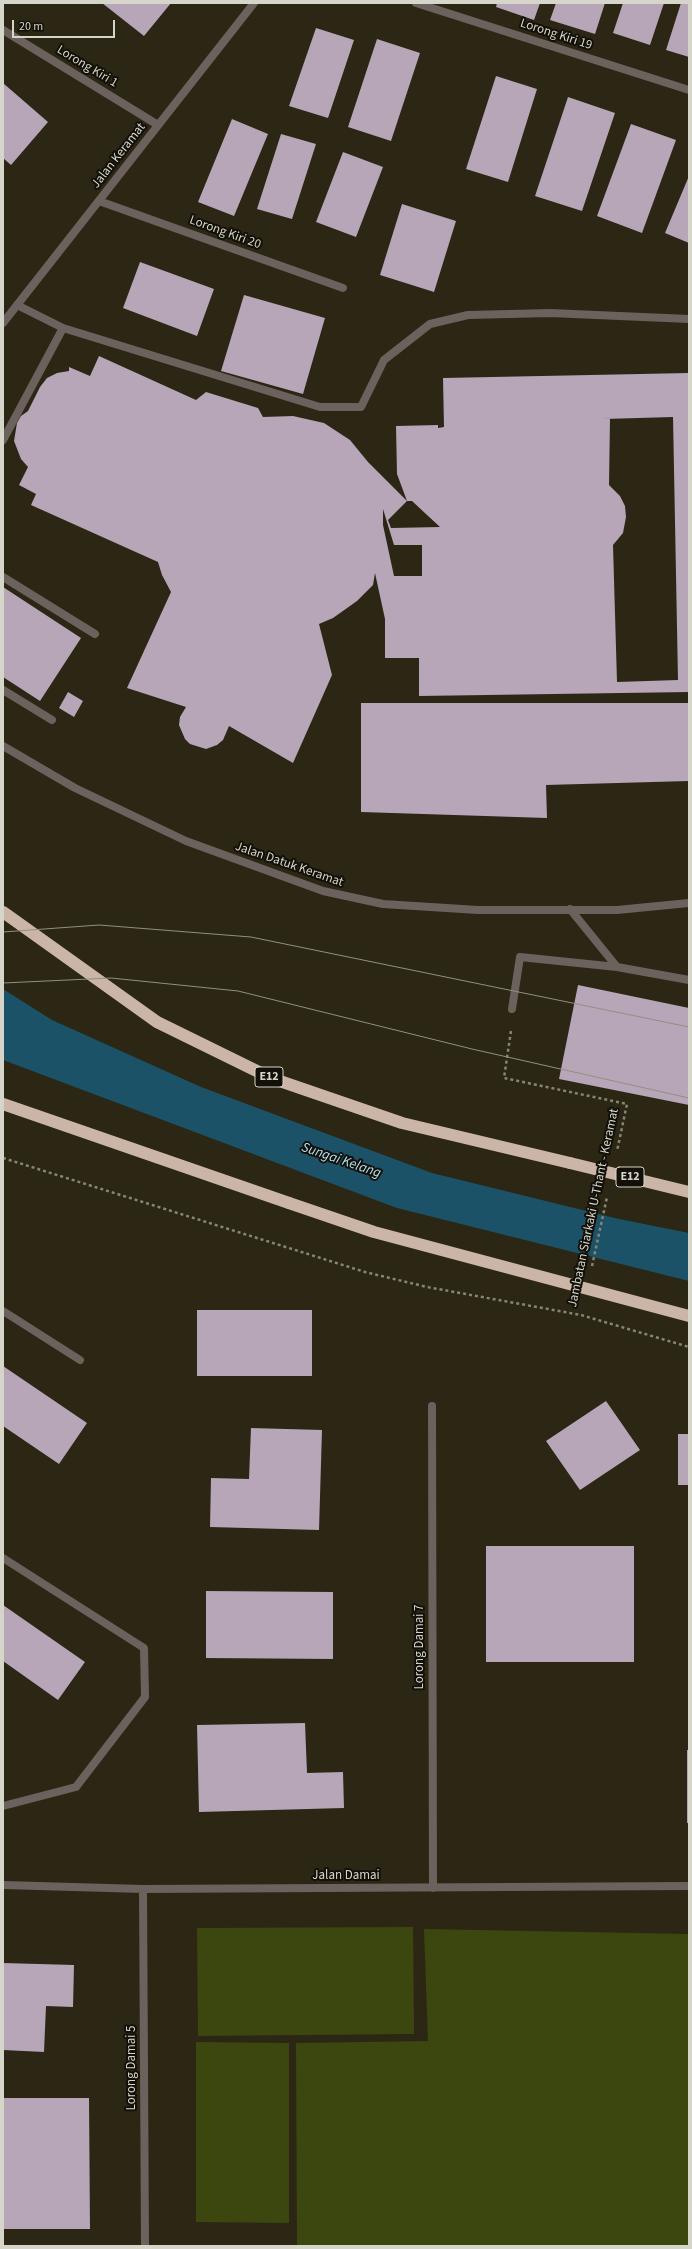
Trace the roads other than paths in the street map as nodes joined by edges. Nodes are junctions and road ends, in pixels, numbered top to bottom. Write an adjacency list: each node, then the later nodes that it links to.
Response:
1 (254, 3): 5 (street, Jalan Keramat)
2 (416, 3): 4 (street, Lorong Kiri 19)
3 (3, 30): 5 (street, Lorong Kiri 1)
4 (689, 90)
5 (158, 125): 6 (street, Jalan Keramat)
6 (99, 201): 7 (street, Lorong Kiri 20); 8 (street, Jalan Keramat)
7 (343, 288)
8 (17, 305): 10 (street, Jalan Keramat); 11 (street)
9 (689, 319): 11 (street)
10 (3, 323)
11 (63, 328): 12 (street)
12 (3, 440)
13 (3, 577): 14 (street)
14 (95, 634)
15 (3, 690): 16 (street)
16 (52, 720)
17 (3, 746): 19 (street, Jalan Datuk Keramat)
18 (689, 903): 19 (street, Jalan Datuk Keramat)
19 (570, 909): 21 (street)
20 (3, 912): 25 (highway, E12, bridge)
21 (617, 967): 22 (street); 23 (street)
22 (689, 980)
23 (512, 1009)
24 (3, 1104): 27 (highway, bridge)
25 (689, 1192)
26 (3, 1311): 28 (street)
27 (689, 1316)
28 (80, 1360)
29 (432, 1406): 34 (street, Lorong Damai 7)
30 (3, 1558): 31 (street)
31 (3, 1806)
32 (3, 1885): 35 (street, Jalan Damai)
33 (689, 1886): 34 (street, Jalan Damai)
34 (433, 1888): 35 (street, Jalan Damai)
35 (142, 1889): 36 (street, Lorong Damai 5)
36 (145, 2246)

